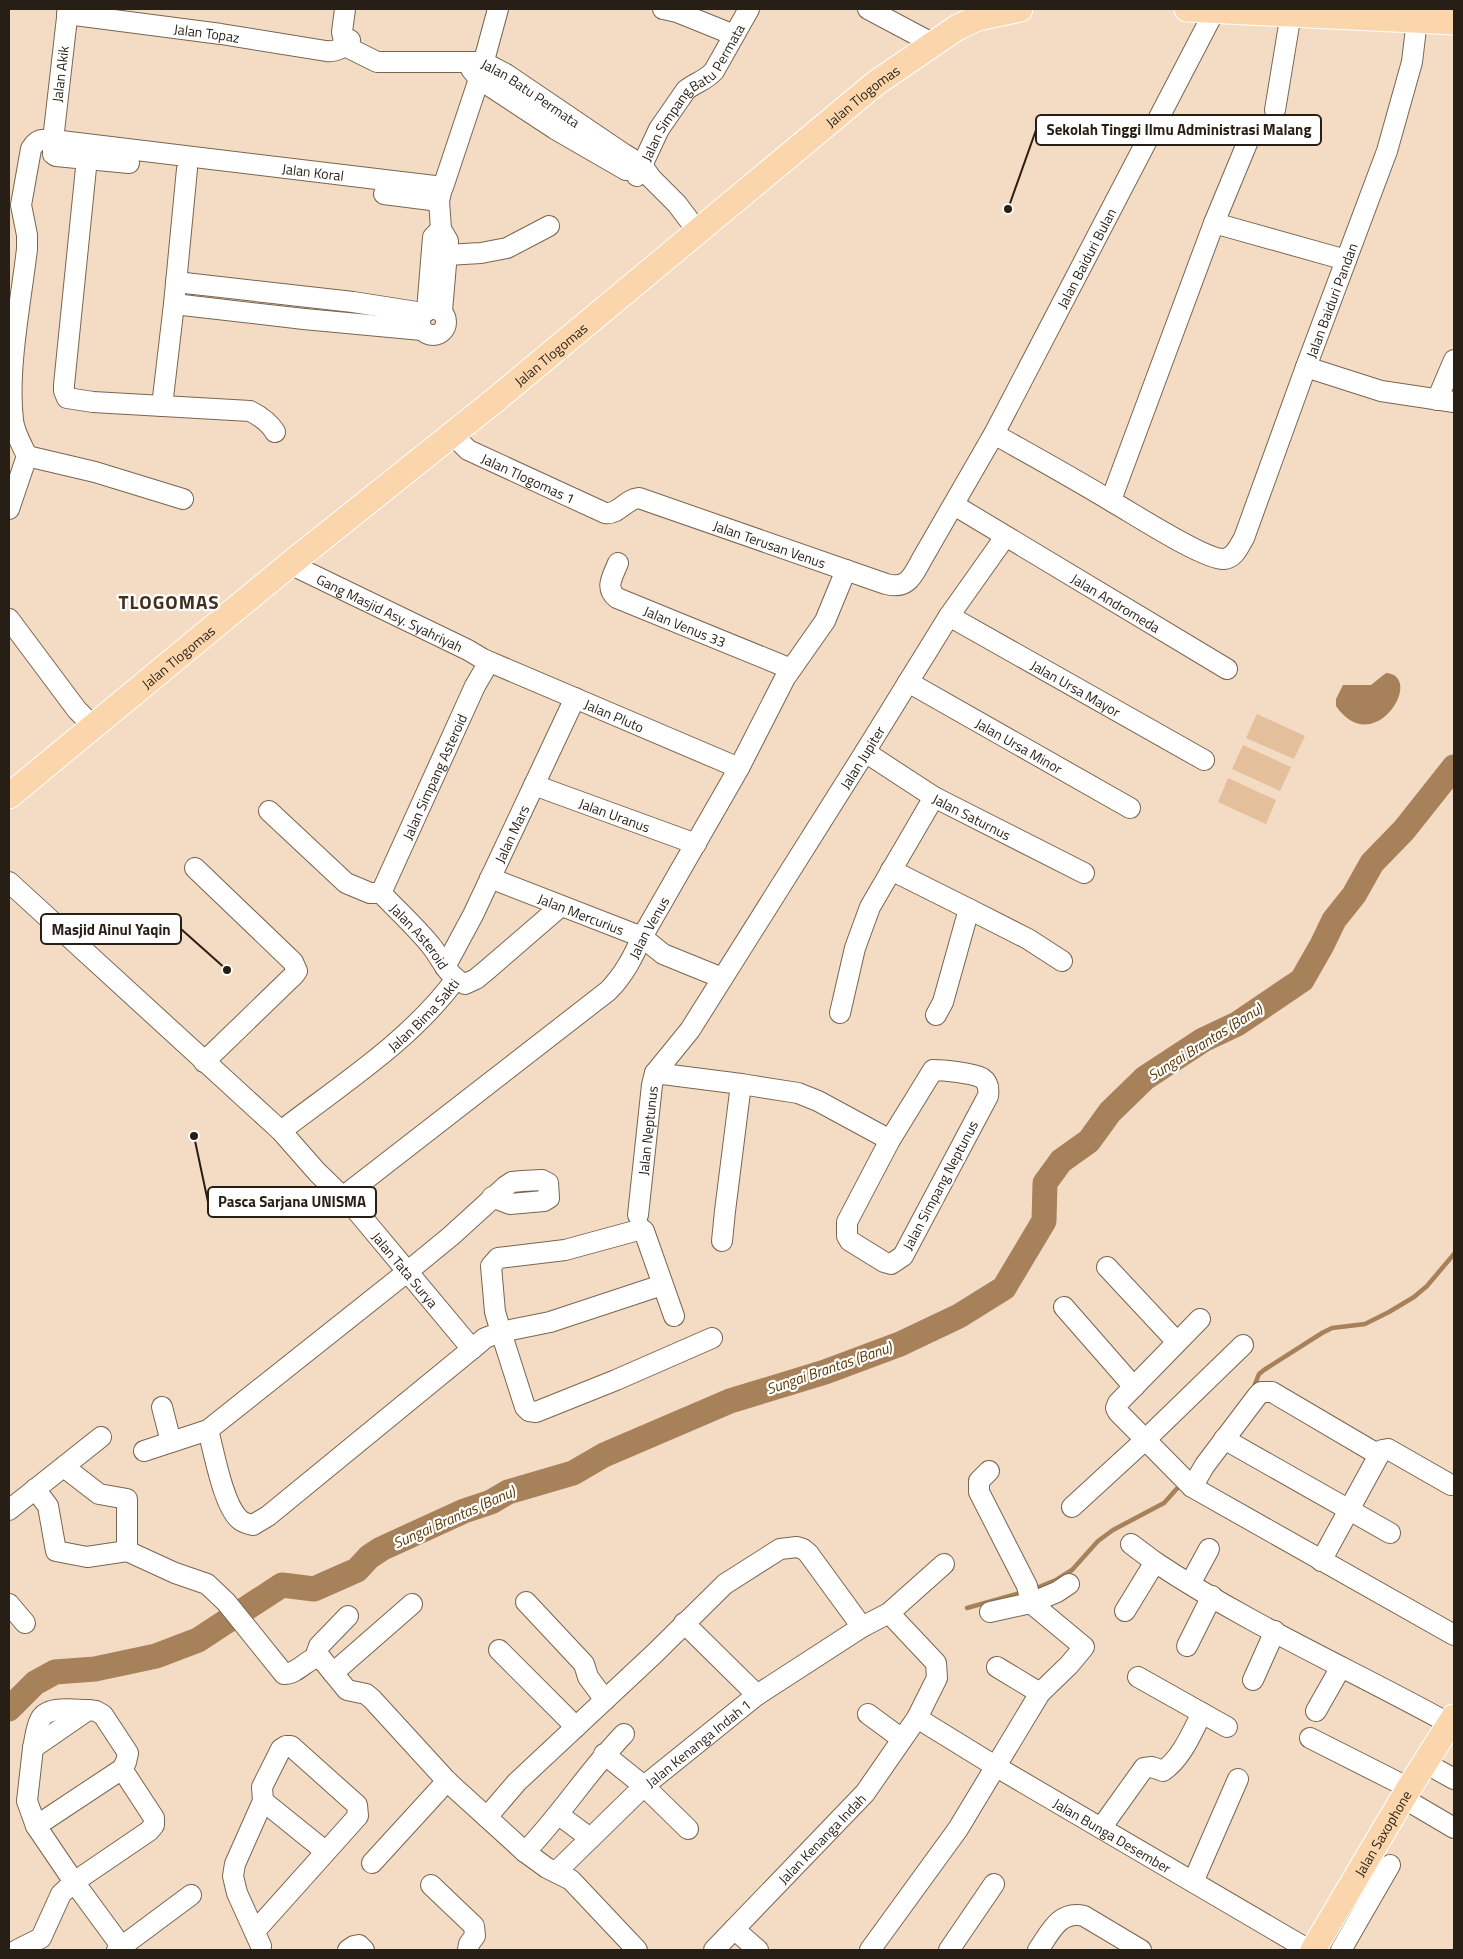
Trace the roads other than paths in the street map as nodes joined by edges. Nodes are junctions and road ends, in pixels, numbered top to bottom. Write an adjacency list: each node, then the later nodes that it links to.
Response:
1 (345, 9): 14 (street)
2 (498, 9): 16 (street)
3 (664, 9): 13 (street)
4 (749, 9): 13 (street, Jalan Simpang Batu Permata)
5 (868, 9): 15 (street)
6 (1020, 9): 15 (main road, Jalan Tlogomas)
7 (1187, 9): 8 (main road)
8 (1215, 10): 9 (main road); 42 (street, Jalan Baiduri Bulan)
9 (1259, 10): 11 (main road)
10 (68, 11): 14 (street, Jalan Topaz); 18 (street, Jalan Akik)
11 (1291, 13): 12 (main road); 17 (street)
12 (1435, 18): 30 (street, Jalan Baiduri Pandan)
13 (734, 35): 22 (street, Jalan Simpang Batu Permata)
14 (346, 41): 16 (street)
15 (932, 43): 27 (main road, Jalan Tlogomas)
16 (475, 67): 22 (street, Jalan Batu Permata); 23 (street)
17 (1275, 110)
18 (53, 140): 20 (street); 23 (street, Jalan Koral); 24 (street)
19 (1248, 141): 25 (street)
20 (86, 158): 21 (street); 39 (street)
21 (187, 169): 23 (street); 31 (street)
22 (644, 173): 27 (street, Jalan Batu Permata)
23 (441, 194): 28 (street)
24 (15, 201): 43 (street)
25 (1214, 223): 30 (street); 45 (street)
26 (549, 226): 29 (street)
27 (694, 227): 41 (main road, Jalan Tlogomas)
28 (442, 229): 29 (street); 34 (street)
29 (447, 255): 34 (street)
30 (1346, 260): 37 (street, Jalan Baiduri Pandan)
31 (176, 282): 32 (street); 33 (street)
32 (306, 297): 34 (street); 35 (street)
33 (174, 304): 35 (street); 39 (street)
34 (428, 316): 35 (street)
35 (304, 319)
36 (1454, 360): 38 (street)
37 (1306, 367): 38 (street); 45 (street, Jalan Baiduri Pandan)
38 (1446, 401)
39 (162, 406): 40 (street)
40 (275, 432)
41 (452, 434): 48 (street, Jalan Tlogomas 1); 52 (main road, Jalan Tlogomas)
42 (994, 434): 45 (street); 46 (street, Jalan Baiduri Bulan)
43 (27, 456): 44 (street); 47 (street)
44 (183, 499)
45 (1110, 500)
46 (954, 505): 49 (street); 50 (street, Jalan Baiduri Bulan)
47 (9, 509)
48 (609, 514): 53 (street, Jalan Terusan Venus)
49 (1005, 537): 54 (street, Jalan Jupiter); 58 (street, Jalan Andromeda)
50 (922, 558): 53 (street, Jalan Terusan Venus)
51 (618, 563): 57 (street, Jalan Venus 33)
52 (290, 564): 56 (street, Gang Masjid Asy. Syahriyah); 61 (main road, Jalan Tlogomas)
53 (846, 570): 57 (street, Jalan Venus)
54 (949, 616): 59 (street, Jalan Jupiter); 63 (street, Jalan Ursa Mayor)
55 (12, 623): 61 (street)
56 (489, 662): 60 (street, Jalan Pluto); 76 (street, Jalan Simpang Asteroid)
57 (791, 669): 64 (street, Jalan Venus)
58 (1227, 669)
59 (908, 682): 62 (street, Jalan Jupiter); 68 (street, Jalan Ursa Minor)
60 (575, 698): 64 (street, Jalan Pluto); 65 (street, Jalan Mars)
61 (93, 726): 66 (main road, Jalan Tlogomas)
62 (865, 752): 67 (street, Jalan Saturnus); 82 (street, Jalan Jupiter)
63 (1204, 760)
64 (739, 768): 70 (street, Jalan Venus)
65 (534, 785): 70 (street, Jalan Uranus); 74 (street, Jalan Mars)
66 (9, 796)
67 (934, 797): 72 (street); 73 (street, Jalan Saturnus)
68 (1130, 808)
69 (269, 811): 76 (street)
70 (696, 844): 79 (street, Jalan Venus)
71 (195, 868): 85 (street)
72 (891, 870): 78 (street); 83 (street)
73 (1084, 873)
74 (490, 878): 77 (street, Jalan Mercurius); 81 (street, Jalan Mars)
75 (9, 882): 85 (street, Jalan Tata Surya)
76 (381, 893): 81 (street, Jalan Asteroid)
77 (561, 906): 79 (street, Jalan Mercurius); 81 (street, Jalan Bima Sakti)
78 (969, 909): 80 (street); 84 (street)
79 (642, 937): 82 (street, Jalan Mercurius); 90 (street, Jalan Venus)
80 (1062, 961)
81 (451, 973): 88 (street, Jalan Bima Sakti)
82 (722, 978): 86 (street, Jalan Neptunus)
83 (840, 1013)
84 (936, 1015)
85 (204, 1062): 88 (street, Jalan Tata Surya)
86 (655, 1073): 87 (street); 92 (street, Jalan Neptunus)
87 (742, 1084): 89 (street); 93 (street)
88 (281, 1131): 90 (street, Jalan Tata Surya)
89 (890, 1140): 89 (street, Jalan Simpang Neptunus)
90 (344, 1196): 95 (street, Jalan Tata Surya)
91 (492, 1197): 95 (street)
92 (638, 1215)
93 (722, 1241)
94 (1107, 1267): 102 (street)
95 (407, 1272): 104 (street, Jalan Tata Surya); 107 (street)
96 (662, 1285): 98 (street); 100 (street); 100 (street)
97 (1064, 1307): 105 (street)
98 (674, 1316)
99 (1200, 1319): 102 (street)
100 (501, 1332): 101 (street); 104 (street)
101 (712, 1338)
102 (1177, 1342): 105 (street)
103 (1243, 1345): 110 (street)
104 (472, 1349): 107 (street)
105 (1134, 1387): 110 (street)
106 (162, 1407): 111 (street)
107 (208, 1430): 111 (street)
108 (101, 1437): 114 (street)
109 (1224, 1439): 113 (street); 116 (street); 121 (street)
110 (1145, 1440): 116 (street); 119 (street)
111 (171, 1442): 112 (street)
112 (144, 1451)
113 (1379, 1455): 117 (street); 121 (street)
114 (64, 1467): 118 (street); 125 (street)
115 (989, 1471): 131 (street)
116 (1187, 1481): 126 (street)
117 (1451, 1486)
118 (35, 1489): 120 (street); 125 (street)
119 (1072, 1507)
120 (9, 1510)
121 (1350, 1511): 122 (street); 126 (street)
122 (1390, 1533)
123 (1131, 1544): 127 (street)
124 (1209, 1549): 130 (street)
125 (127, 1551): 147 (street)
126 (1321, 1561): 144 (street)
127 (1155, 1562): 130 (street); 136 (street)
128 (944, 1564): 138 (street, Jalan Kenanga Indah 1)
129 (1069, 1584): 131 (street)
130 (1190, 1584): 132 (street)
131 (1029, 1595): 137 (street); 153 (street)
132 (1212, 1596): 143 (street); 145 (street)
133 (526, 1602): 155 (street)
134 (9, 1604): 140 (street)
135 (412, 1604): 150 (street)
136 (1126, 1611)
137 (990, 1612)
138 (889, 1613): 142 (street, Jalan Kenanga Indah 1); 159 (street, Jalan Kenanga Indah)
139 (348, 1616): 147 (street)
140 (26, 1623)
141 (684, 1623): 142 (street); 154 (street); 155 (street)
142 (862, 1627): 154 (street, Jalan Kenanga Indah 1)
143 (1276, 1632): 149 (street); 152 (street)
144 (1454, 1636)
145 (1188, 1646)
146 (499, 1650): 161 (street)
147 (315, 1658): 150 (street)
148 (997, 1667): 153 (street)
149 (1342, 1667): 156 (street); 160 (street)
150 (333, 1673): 172 (street)
151 (1138, 1677): 157 (street)
152 (1253, 1680)
153 (1040, 1693): 168 (street)
154 (757, 1695): 173 (street, Jalan Kenanga Indah 1)
155 (606, 1700): 161 (street)
156 (1316, 1711)
157 (1202, 1713): 162 (street); 179 (street)
158 (868, 1714): 165 (street)
159 (917, 1718): 165 (street, Jalan Kenanga Indah); 168 (street, Jalan Bunga Desember)
160 (1452, 1720): 167 (main road, Jalan Saxophone)
161 (576, 1727): 177 (street)
162 (1226, 1727)
163 (624, 1734): 166 (street)
164 (1310, 1738): 174 (street)
165 (902, 1739): 193 (street, Jalan Kenanga Indah)
166 (604, 1754): 173 (street); 176 (street)
167 (1425, 1763): 171 (street); 174 (main road, Jalan Saxophone)
168 (995, 1766): 179 (street, Jalan Bunga Desember); 205 (street)
169 (122, 1769): 178 (street); 178 (street); 188 (street)
170 (1238, 1779): 189 (street)
171 (1454, 1779)
172 (447, 1780): 177 (street); 185 (street)
173 (644, 1786): 181 (street); 182 (street, Jalan Kenanga Indah 1)
174 (1406, 1793): 180 (street); 209 (main road, Jalan Saxophone)
175 (264, 1800): 183 (street); 183 (street); 195 (street)
176 (559, 1815): 182 (street); 184 (street)
177 (487, 1817): 184 (street)
178 (36, 1826): 188 (street)
179 (1101, 1828): 189 (street, Jalan Bunga Desember)
180 (1454, 1828)
181 (688, 1829)
182 (590, 1838): 187 (street, Jalan Kenanga Indah 1)
183 (325, 1851): 195 (street)
184 (525, 1852): 187 (street)
185 (372, 1863)
186 (1390, 1865): 210 (street)
187 (556, 1872): 202 (street)
188 (74, 1882): 194 (street); 197 (street)
189 (1193, 1882): 209 (street, Jalan Bunga Desember)
190 (994, 1884): 206 (street)
191 (431, 1885): 201 (street)
192 (191, 1895): 197 (street)
193 (734, 1929): 203 (street, Jalan Kenanga Indah); 204 (street)
194 (44, 1944): 198 (street)
195 (259, 1944)
196 (1115, 1944): 207 (street); 208 (street)
197 (121, 1949)
198 (17, 1950)
199 (348, 1950): 200 (street)
200 (364, 1950)
201 (468, 1950)
202 (637, 1950)
203 (714, 1950)
204 (758, 1950)
205 (870, 1950)
206 (950, 1950)
207 (1038, 1950)
208 (1141, 1950)
209 (1311, 1950)
210 (1341, 1950)

